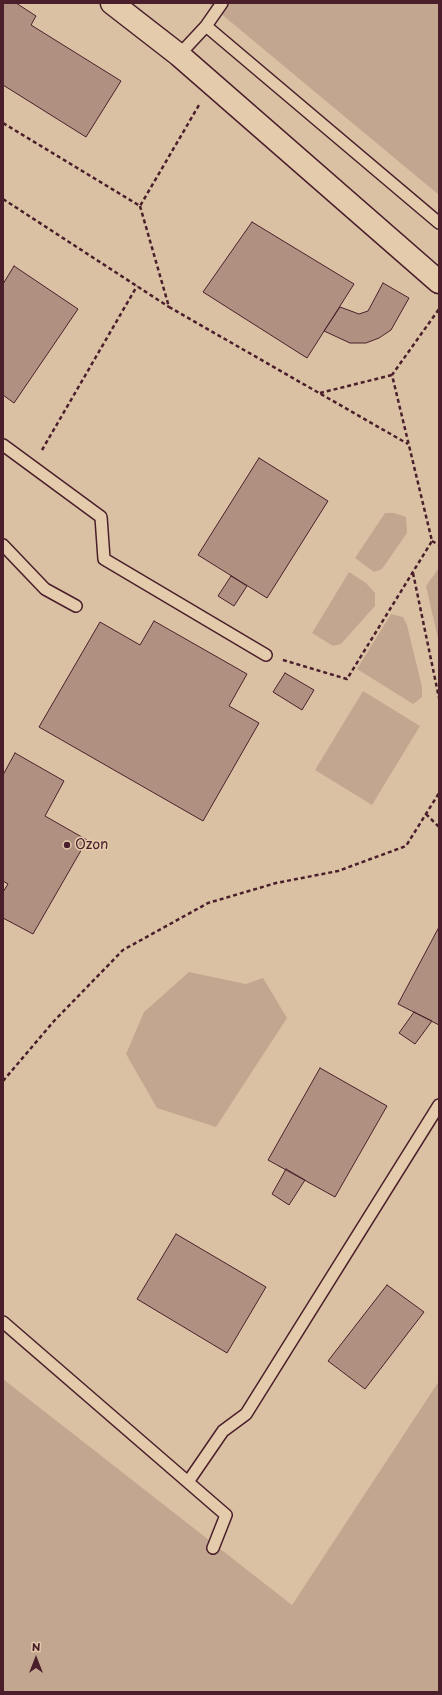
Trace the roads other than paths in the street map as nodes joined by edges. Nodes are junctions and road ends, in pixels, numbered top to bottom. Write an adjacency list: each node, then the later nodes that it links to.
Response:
1 (112, 3): 4 (street)
2 (222, 3): 3 (lane)
3 (206, 26): 4 (lane); 5 (lane)
4 (179, 55): 6 (street)
5 (439, 223)
6 (439, 282)
7 (3, 444): 10 (lane)
8 (3, 545): 9 (lane)
9 (76, 606)
10 (266, 655)
11 (439, 1105): 13 (lane)
12 (3, 1322): 13 (lane)
13 (188, 1482): 14 (lane)
14 (213, 1548)

